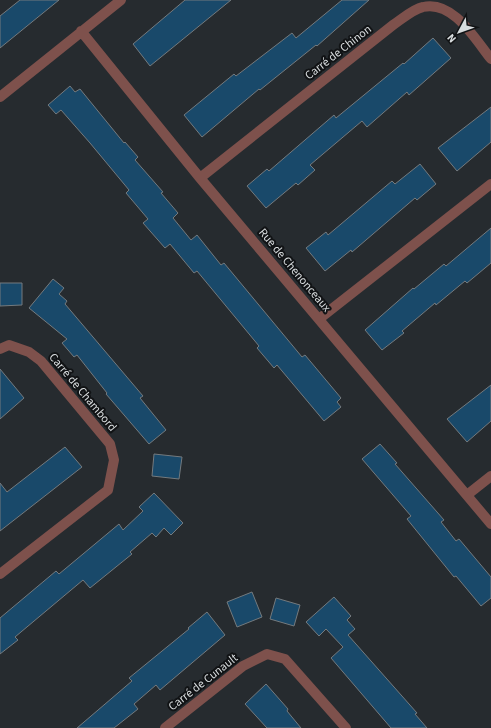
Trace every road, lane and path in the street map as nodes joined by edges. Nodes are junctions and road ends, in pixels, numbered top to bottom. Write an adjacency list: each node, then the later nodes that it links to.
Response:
1 (121, 0): 2 (street)
2 (81, 31): 4 (street); 5 (street, Rue de Chenonceaux)
3 (491, 58): 5 (street, Carré de Chinon)
4 (0, 97)
5 (200, 178): 7 (street, Rue de Chenonceaux)
6 (491, 184): 7 (street)
7 (319, 319): 10 (street, Rue de Chenonceaux)
8 (0, 349): 12 (street, Carré de Chambord)
9 (491, 476): 10 (street)
10 (467, 495): 11 (street, Rue de Chenonceaux)
11 (491, 524)
12 (0, 574)
13 (165, 728): 14 (street, Carré de Cunault)
14 (346, 728)

